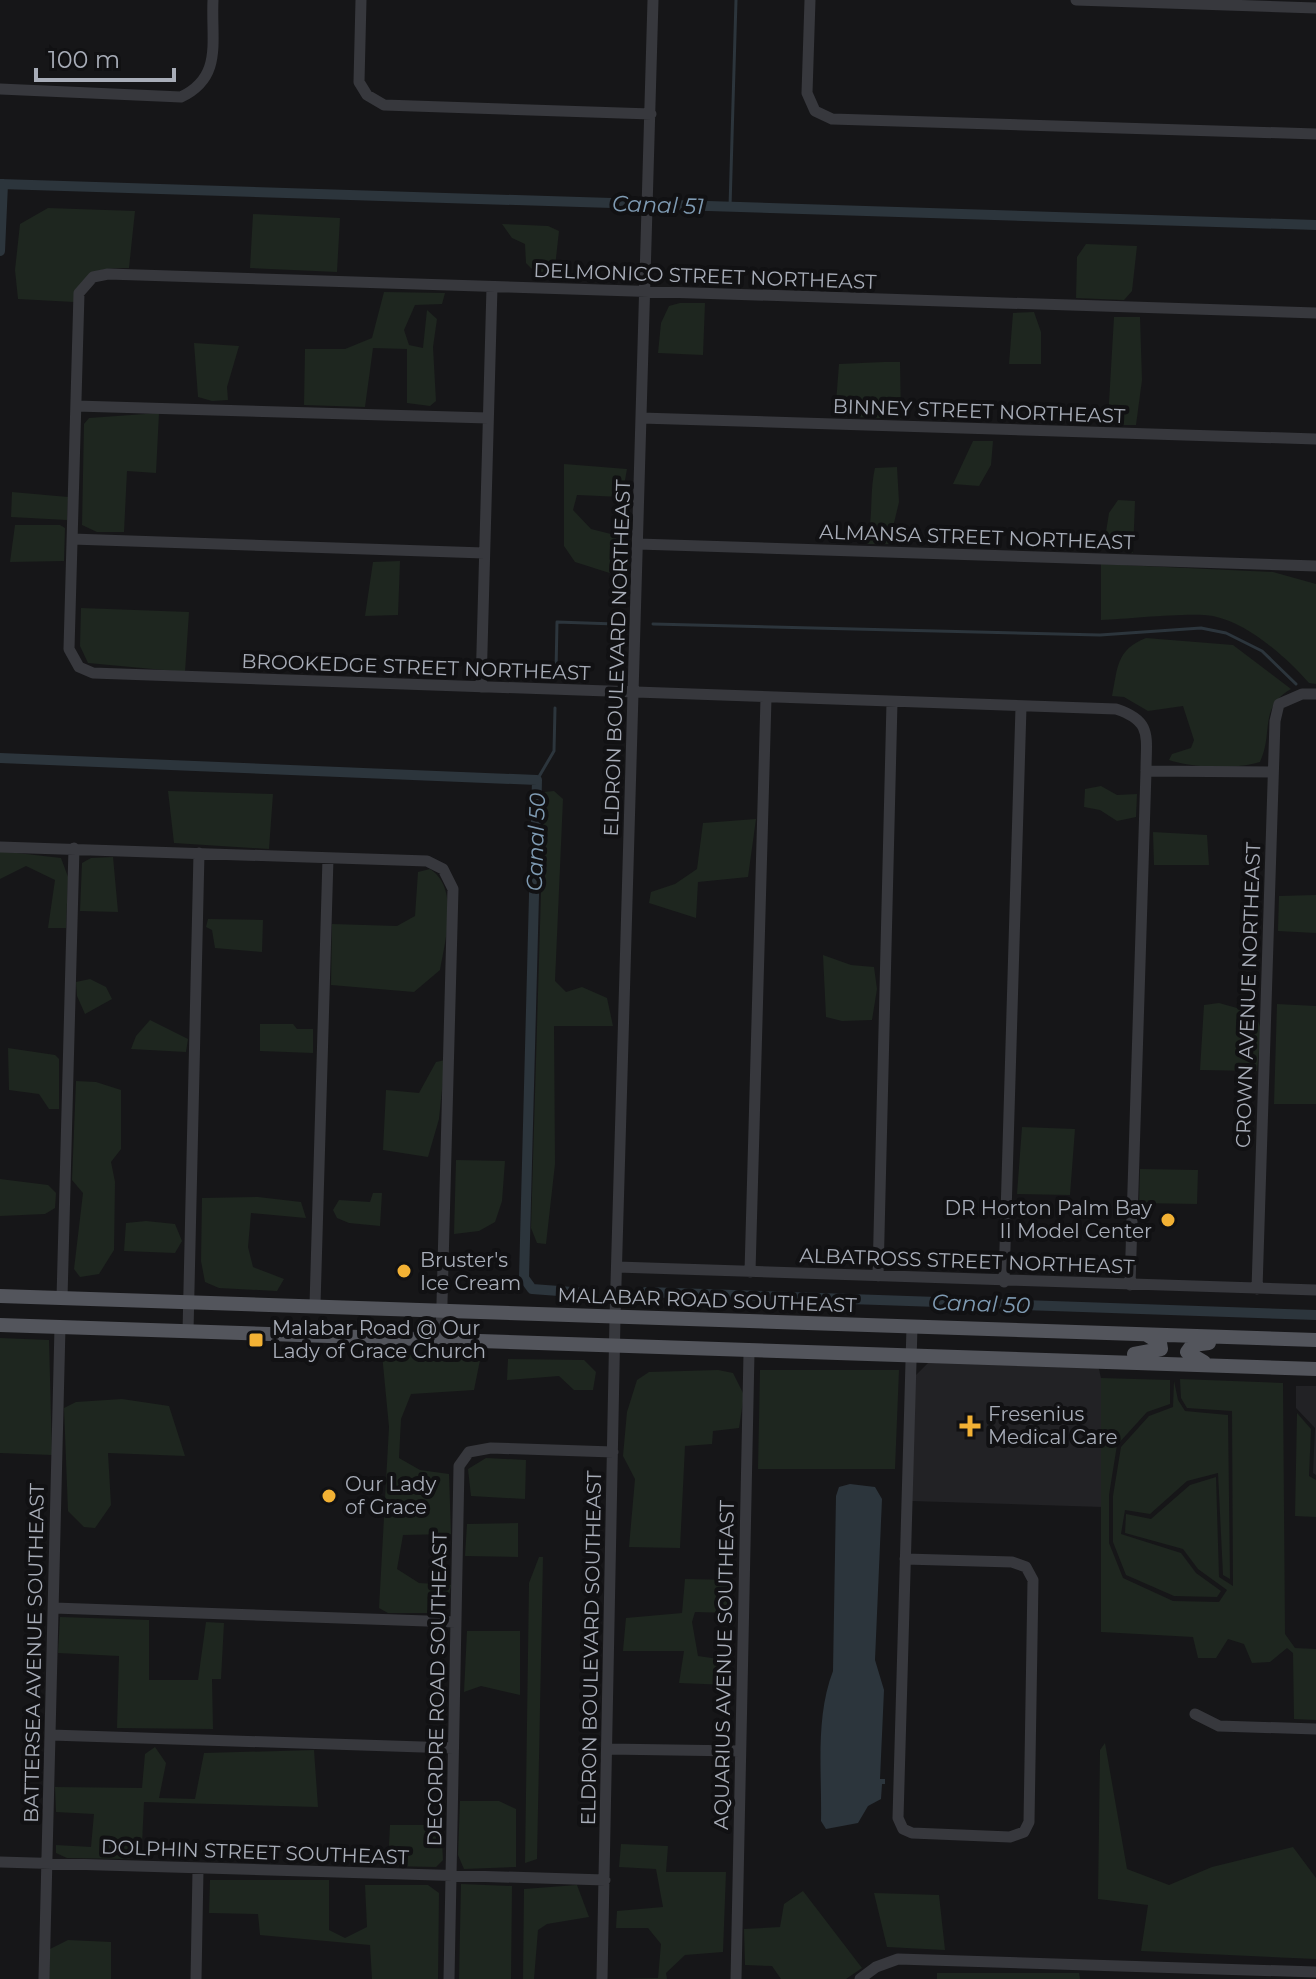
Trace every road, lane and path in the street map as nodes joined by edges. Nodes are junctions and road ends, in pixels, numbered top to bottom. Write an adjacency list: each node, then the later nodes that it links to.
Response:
1 (213, 0): 7 (street)
2 (361, 0): 8 (street)
3 (653, 0): 8 (street, ELDRON BOULEVARD NORTHEAST)
4 (810, 0): 9 (street)
5 (1076, 0): 6 (street)
6 (1316, 8)
7 (0, 89)
8 (651, 114): 11 (street, ELDRON BOULEVARD NORTHEAST)
9 (1316, 134)
10 (492, 287): 11 (street, DELMONICO STREET NORTHEAST); 13 (street, DELMONICO STREET NORTHEAST); 14 (street)
11 (646, 292): 12 (street, DELMONICO STREET NORTHEAST); 15 (street, ELDRON BOULEVARD NORTHEAST)
12 (1316, 313)
13 (76, 406): 14 (street); 17 (street)
14 (488, 418): 19 (street)
15 (641, 418): 16 (street, BINNEY STREET NORTHEAST); 18 (street, ELDRON BOULEVARD NORTHEAST)
16 (1316, 439)
17 (72, 539): 19 (street); 21 (street, BROOKEDGE STREET NORTHEAST)
18 (638, 544): 20 (street, ALMANSA STREET NORTHEAST); 22 (street, ELDRON BOULEVARD NORTHEAST)
19 (484, 553): 21 (street)
20 (1316, 566)
21 (481, 687): 22 (street, BROOKEDGE STREET NORTHEAST)
22 (634, 692): 24 (street, BROOKEDGE STREET NORTHEAST); 33 (street, ELDRON BOULEVARD NORTHEAST)
23 (1316, 694): 28 (street, CROWN AVENUE NORTHEAST)
24 (766, 698): 25 (street, BROOKEDGE STREET NORTHEAST); 34 (street)
25 (892, 702): 26 (street, BROOKEDGE STREET NORTHEAST); 35 (street)
26 (1021, 707): 27 (street, BROOKEDGE STREET NORTHEAST); 36 (street)
27 (1146, 771): 28 (street); 37 (street)
28 (1272, 772): 38 (street, CROWN AVENUE NORTHEAST)
29 (0, 847): 30 (street)
30 (74, 848): 31 (street); 41 (street)
31 (199, 853): 32 (street); 42 (street)
32 (328, 858): 43 (street); 44 (street)
33 (617, 1267): 34 (street, ALBATROSS STREET NORTHEAST); 45 (street, ELDRON BOULEVARD NORTHEAST)
34 (750, 1272): 35 (street, ALBATROSS STREET NORTHEAST)
35 (878, 1276): 36 (street, ALBATROSS STREET NORTHEAST)
36 (1004, 1282): 37 (street, ALBATROSS STREET NORTHEAST)
37 (1130, 1285): 38 (street, ALBATROSS STREET NORTHEAST)
38 (1257, 1289): 39 (street, ALBATROSS STREET NORTHEAST)
39 (1316, 1290)
40 (0, 1296): 41 (main road, MALABAR ROAD SOUTHEAST)
41 (62, 1298): 42 (main road, MALABAR ROAD SOUTHEAST)
42 (190, 1302): 43 (main road, MALABAR ROAD SOUTHEAST); 49 (street)
43 (315, 1305): 44 (main road, MALABAR ROAD SOUTHEAST)
44 (442, 1310): 45 (main road, MALABAR ROAD SOUTHEAST); 52 (street)
45 (615, 1318): 48 (main road, MALABAR ROAD SOUTHEAST); 54 (street, ELDRON BOULEVARD SOUTHEAST)
46 (0, 1325): 47 (main road)
47 (60, 1327): 49 (main road); 64 (street, BATTERSEA AVENUE SOUTHEAST)
48 (912, 1327): 50 (main road, MALABAR ROAD SOUTHEAST); 56 (street)
49 (188, 1332): 52 (main road)
50 (1147, 1335): 51 (main road, MALABAR ROAD SOUTHEAST); 58 (main road)
51 (1292, 1339): 53 (main road, MALABAR ROAD SOUTHEAST); 59 (main road)
52 (441, 1340): 54 (main road)
53 (1316, 1340)
54 (615, 1347): 55 (main road); 62 (street, ELDRON BOULEVARD SOUTHEAST)
55 (749, 1353): 56 (main road); 71 (street, AQUARIUS AVENUE SOUTHEAST)
56 (910, 1357): 58 (main road); 63 (street)
57 (1316, 1360): 60 (main road)
58 (1051, 1361): 59 (main road)
59 (1213, 1364): 60 (main road)
60 (1290, 1368): 61 (main road)
61 (1316, 1369)
62 (613, 1452): 65 (street, DECORDRE ROAD SOUTHEAST); 70 (street, ELDRON BOULEVARD SOUTHEAST)
63 (905, 1559): 63 (street)
64 (54, 1608): 65 (street); 68 (street, BATTERSEA AVENUE SOUTHEAST)
65 (455, 1622): 69 (street, DECORDRE ROAD SOUTHEAST)
66 (1195, 1714): 67 (street)
67 (1316, 1729)
68 (51, 1735): 69 (street); 73 (street, BATTERSEA AVENUE SOUTHEAST)
69 (453, 1748): 75 (street, DECORDRE ROAD SOUTHEAST)
70 (607, 1749): 71 (street); 76 (street, ELDRON BOULEVARD SOUTHEAST)
71 (740, 1751): 84 (street, AQUARIUS AVENUE SOUTHEAST)
72 (0, 1862): 73 (street, DOLPHIN STREET SOUTHEAST)
73 (46, 1863): 74 (street, DOLPHIN STREET SOUTHEAST); 80 (street, BATTERSEA AVENUE SOUTHEAST)
74 (198, 1870): 75 (street, DOLPHIN STREET SOUTHEAST); 81 (street)
75 (451, 1876): 76 (street, DOLPHIN STREET SOUTHEAST); 82 (street, DECORDRE ROAD SOUTHEAST)
76 (605, 1880): 83 (street, ELDRON BOULEVARD SOUTHEAST)
77 (1316, 1972): 79 (street)
78 (1151, 1973): 79 (street); 85 (street)
79 (1277, 1976)
80 (44, 1979)
81 (196, 1979)
82 (449, 1979)
83 (602, 1979)
84 (736, 1979)
85 (860, 1979)

